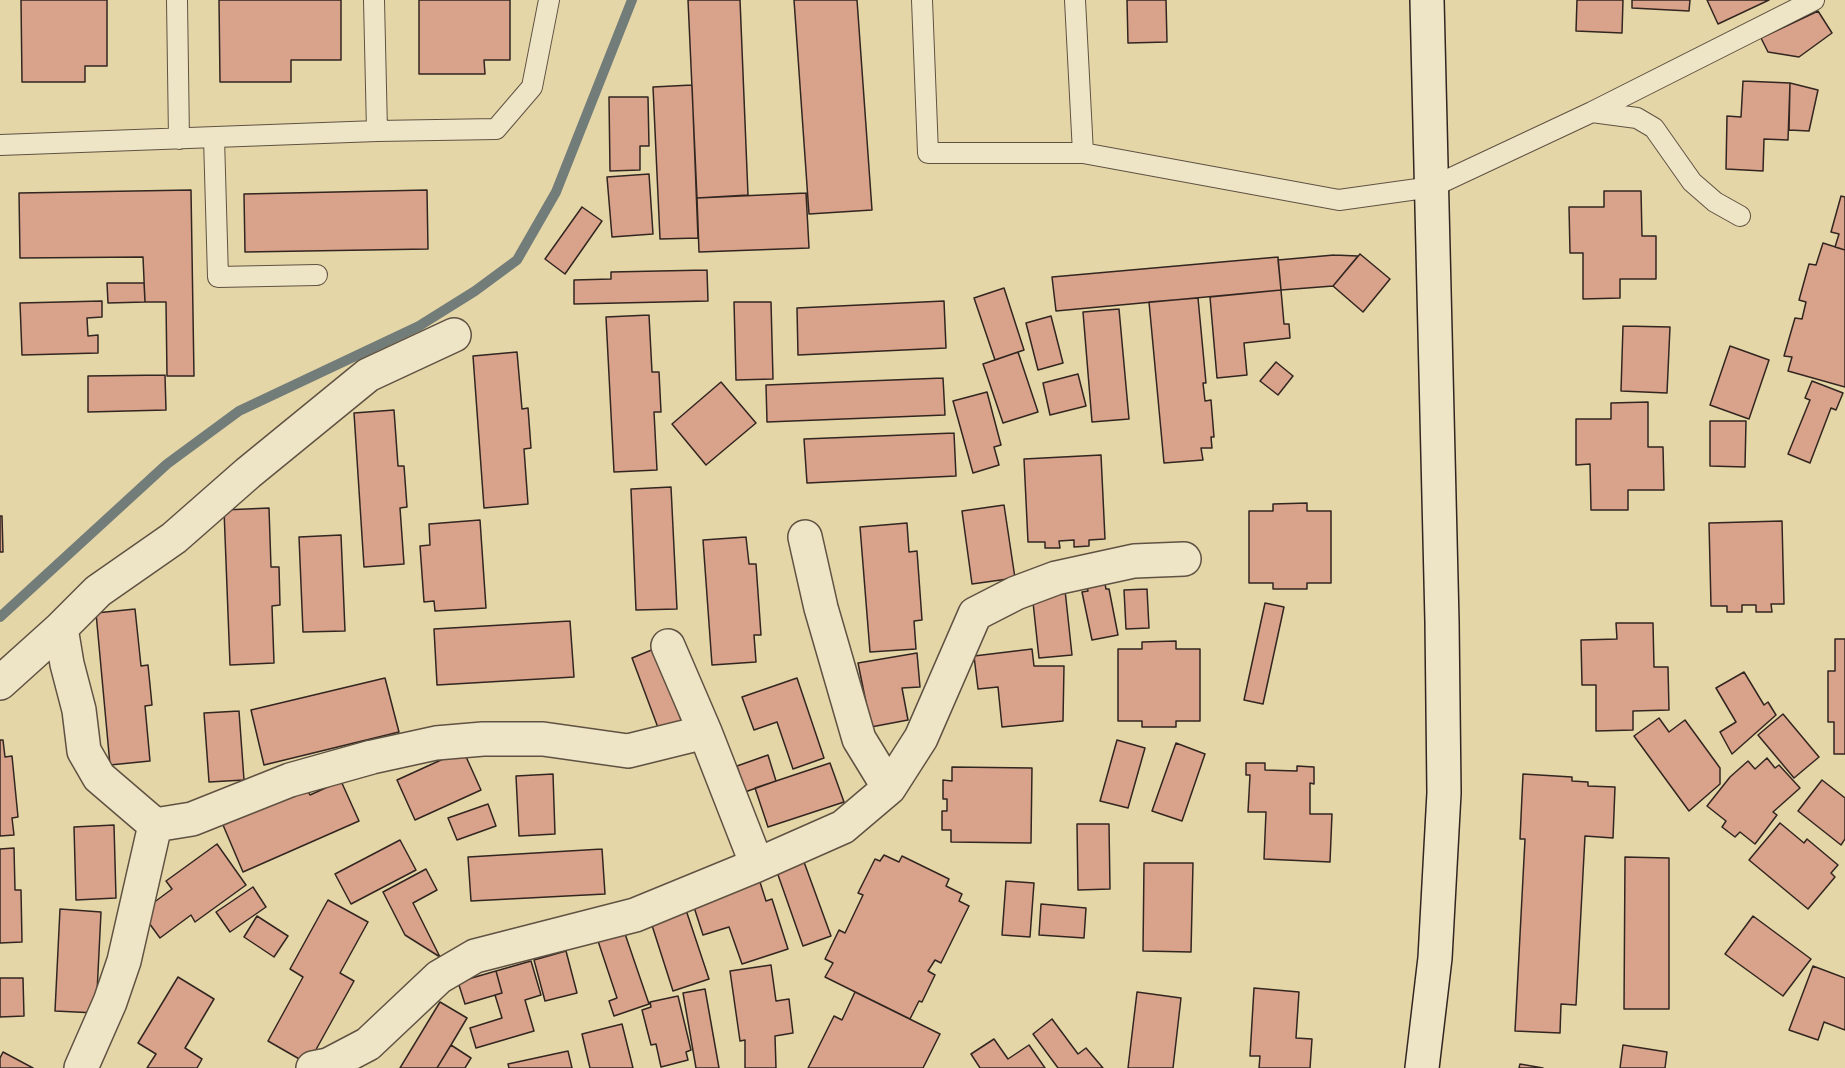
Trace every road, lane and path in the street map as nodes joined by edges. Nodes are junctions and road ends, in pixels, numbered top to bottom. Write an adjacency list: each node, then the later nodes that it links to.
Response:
1 (177, 0): 11 (lane)
2 (374, 0): 9 (lane)
3 (549, 0): 9 (lane)
4 (922, 0): 13 (lane)
5 (1076, 0): 13 (lane)
6 (1427, 0): 14 (street)
7 (1814, 0): 8 (lane)
8 (1592, 112): 14 (lane); 15 (lane)
9 (377, 131): 10 (lane)
10 (214, 138): 11 (lane); 16 (lane)
11 (179, 139): 12 (lane)
12 (0, 145)
13 (1083, 153): 14 (lane)
14 (1432, 187): 29 (street)
15 (1740, 216)
16 (317, 275)
17 (454, 335): 20 (street)
18 (805, 537): 24 (street)
19 (1184, 559): 24 (street)
20 (61, 628): 22 (street); 25 (street)
21 (668, 646): 23 (street)
22 (0, 683)
23 (705, 732): 25 (street); 26 (street)
24 (889, 788): 26 (street)
25 (154, 825): 27 (street)
26 (757, 865): 28 (street)
27 (81, 1068)
28 (313, 1068)
29 (1422, 1068)

